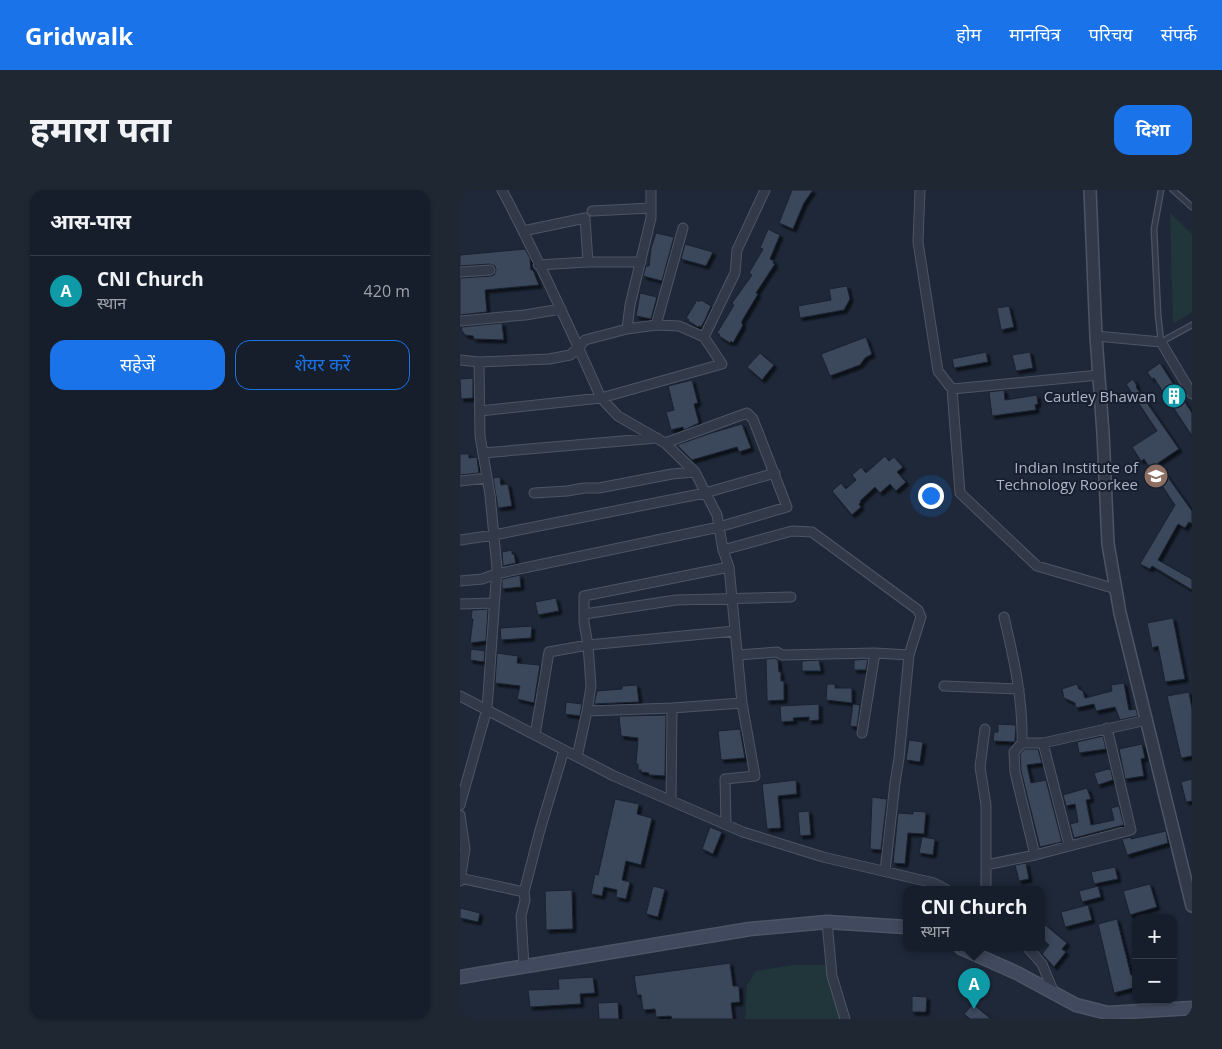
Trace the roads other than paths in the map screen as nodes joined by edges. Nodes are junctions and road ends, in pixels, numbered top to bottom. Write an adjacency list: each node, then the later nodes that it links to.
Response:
1 (502, 190): 12 (street)
2 (651, 190): 8 (street)
3 (765, 190): 24 (street)
4 (920, 190): 30 (street)
5 (1090, 190): 23 (street)
6 (1161, 190): 25 (lane)
7 (1173, 190): 9 (lane)
8 (651, 208): 10 (street); 14 (street)
9 (1192, 208)
10 (592, 211)
11 (682, 228): 20 (street)
12 (523, 230): 13 (street); 15 (street)
13 (588, 262): 14 (street); 15 (street)
14 (641, 262): 22 (street)
15 (538, 265): 18 (street)
16 (490, 270): 17 (street)
17 (460, 272)
18 (561, 309): 19 (street); 26 (street)
19 (460, 321)
20 (656, 325): 22 (street); 24 (street)
21 (1192, 325): 25 (lane)
22 (627, 329): 26 (street)
23 (1096, 336): 25 (street); 29 (street)
24 (704, 337): 32 (street)
25 (1161, 342): 31 (street)
26 (578, 348): 28 (street); 32 (street)
27 (460, 360): 28 (street)
28 (479, 362): 33 (street)
29 (1099, 375): 30 (street); 49 (street)
30 (952, 389): 49 (street)
31 (1192, 394)
32 (602, 398): 33 (street); 34 (street)
33 (480, 411): 35 (street)
34 (661, 441): 35 (street); 36 (street); 37 (street)
35 (483, 453): 38 (street)
36 (695, 472): 40 (street); 41 (street)
37 (774, 473): 41 (street); 42 (street)
38 (488, 478): 39 (street); 43 (street)
39 (460, 481)
40 (534, 493)
41 (705, 493): 42 (street); 43 (street)
42 (720, 527): 45 (street); 47 (street)
43 (494, 535): 44 (street); 47 (street)
44 (460, 540)
45 (723, 550): 46 (street); 59 (street)
46 (729, 568): 51 (street); 54 (street)
47 (496, 574): 48 (street); 52 (street)
48 (460, 581)
49 (1116, 589): 68 (street)
50 (791, 597): 51 (street)
51 (732, 598): 54 (street); 56 (street)
52 (494, 603): 53 (street); 66 (street)
53 (460, 604)
54 (585, 614): 57 (street)
55 (1004, 617): 62 (street)
56 (735, 632): 57 (street); 60 (street)
57 (588, 645): 67 (street); 72 (street)
58 (875, 653): 59 (street); 60 (street); 71 (street)
59 (908, 655): 84 (street)
60 (738, 656): 64 (street)
61 (944, 686): 62 (street)
62 (1019, 689): 73 (street)
63 (460, 696): 66 (street)
64 (742, 704): 65 (street); 80 (street)
65 (672, 708): 67 (street); 77 (street)
66 (487, 709): 72 (street); 78 (street)
67 (587, 711): 76 (street)
68 (1146, 720): 69 (street); 89 (street)
69 (1107, 728): 74 (street); 81 (street)
70 (986, 729): 83 (street)
71 (862, 733)
72 (535, 735): 75 (street)
73 (1022, 743): 74 (street); 82 (street)
74 (1043, 743): 81 (street)
75 (564, 750): 76 (street); 88 (street)
76 (577, 757): 77 (street)
77 (671, 801): 80 (street)
78 (460, 805)
79 (460, 815): 85 (street)
80 (726, 824): 84 (street)
81 (1069, 845): 82 (street)
82 (1035, 855): 83 (street)
83 (986, 866): 87 (street)
84 (885, 871): 86 (street)
85 (460, 879): 88 (street)
86 (940, 886)
87 (986, 886)
88 (524, 892): 94 (street)
89 (1192, 906)
90 (827, 922): 91 (main road); 94 (main road); 98 (street)
91 (903, 927)
92 (968, 951): 96 (main road)
93 (1031, 951): 96 (street)
94 (524, 966): 95 (main road)
95 (460, 977)
96 (1054, 993): 97 (main road)
97 (1192, 1008)
98 (845, 1019)

